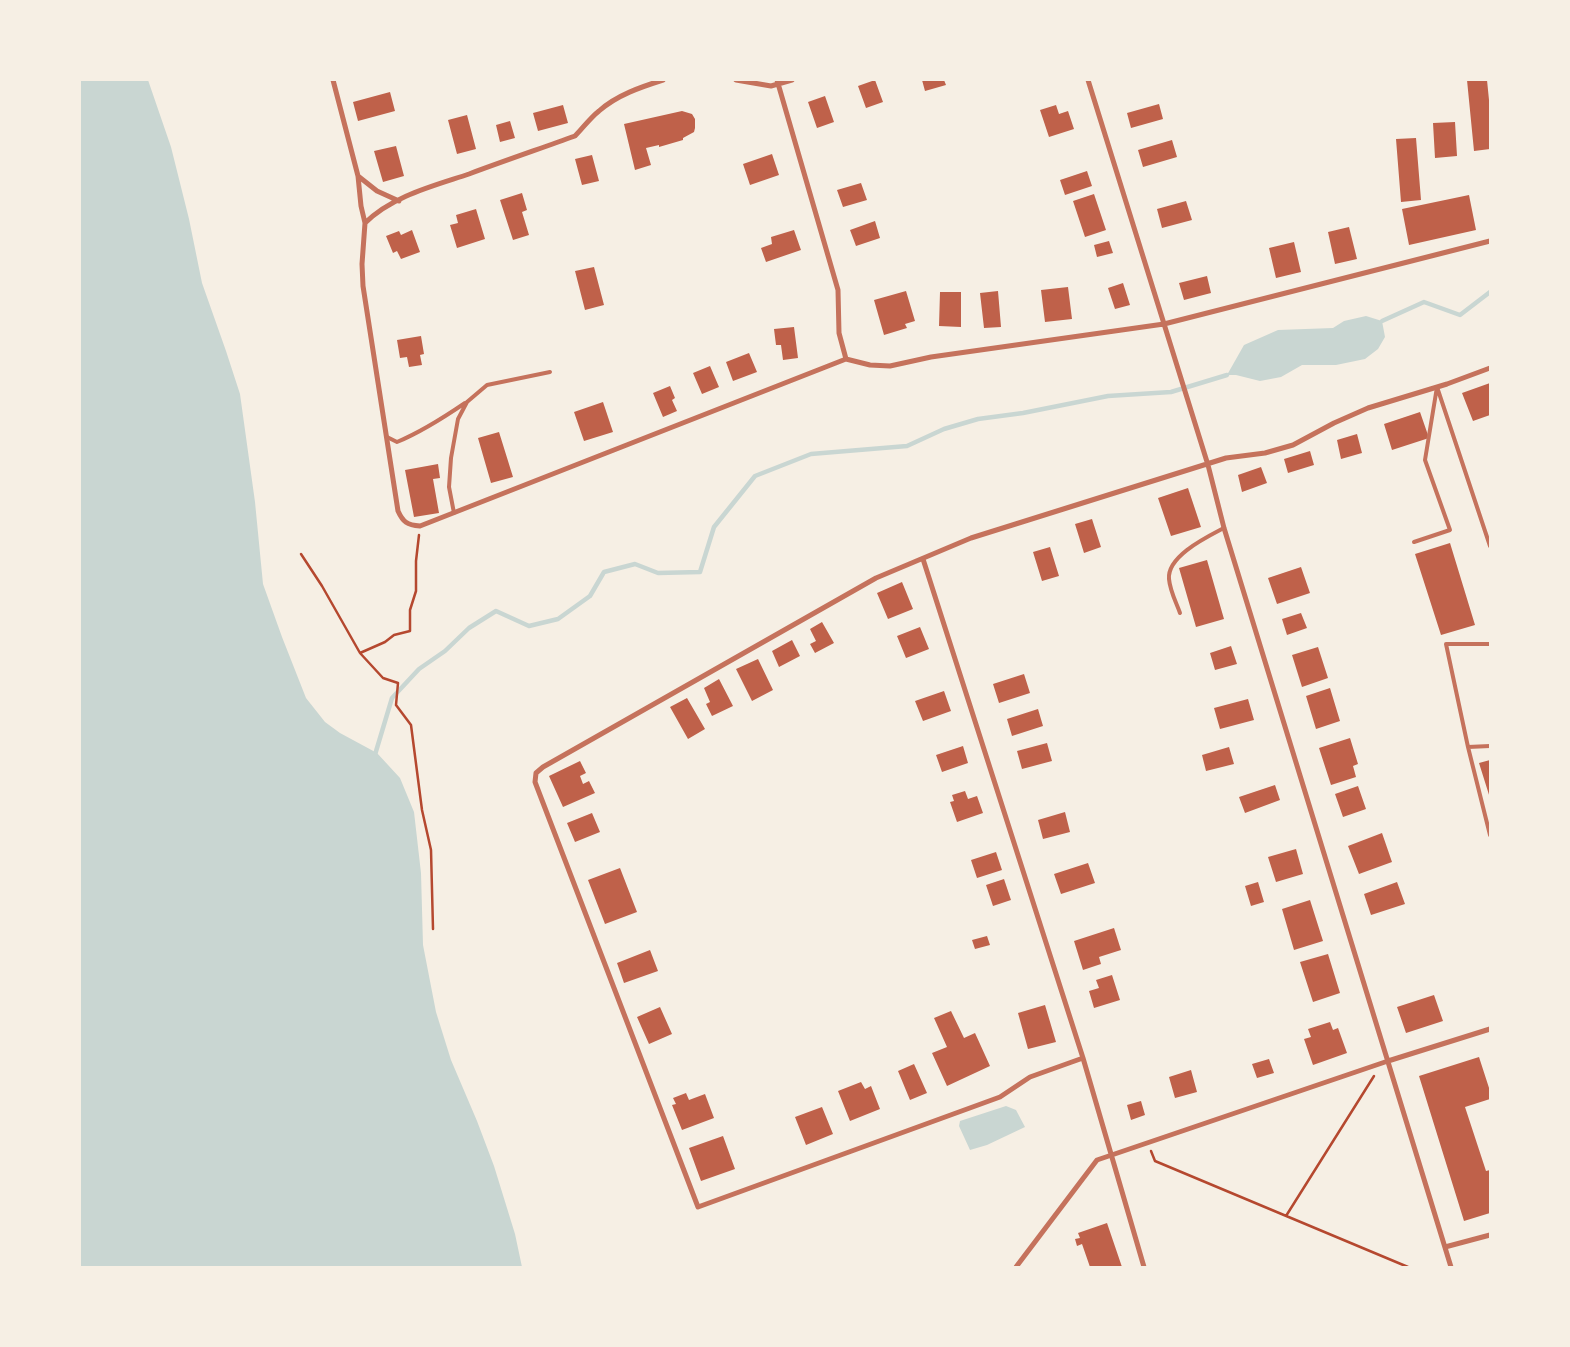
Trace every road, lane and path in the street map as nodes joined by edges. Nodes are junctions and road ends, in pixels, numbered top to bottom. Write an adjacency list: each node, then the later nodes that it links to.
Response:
1 (333, 80): 7 (street)
2 (663, 80): 8 (street)
3 (736, 80): 6 (street)
4 (792, 80): 6 (street)
5 (1088, 80): 11 (street)
6 (777, 82): 12 (street)
7 (358, 176): 8 (street); 9 (street)
8 (399, 201): 9 (street)
9 (365, 224): 17 (street)
10 (1490, 241): 11 (street)
11 (1164, 324): 12 (street); 18 (street)
12 (846, 359): 19 (street)
13 (1490, 368): 15 (street)
14 (550, 372): 16 (lane)
15 (1437, 387): 18 (street); 22 (lane); 23 (lane)
16 (467, 402): 17 (lane); 19 (lane)
17 (386, 436): 20 (street)
18 (1208, 465): 21 (street); 25 (street)
19 (454, 513): 20 (street)
20 (420, 526): 28 (path)
21 (1224, 528): 26 (lane); 35 (street)
22 (1414, 542)
23 (1490, 546)
24 (301, 554): 28 (path)
25 (923, 559): 34 (street); 34 (street)
26 (1180, 613)
27 (1490, 644): 30 (lane)
28 (360, 653): 32 (path)
29 (1490, 746): 30 (lane)
30 (1468, 747): 31 (lane)
31 (1490, 835)
32 (433, 929)
33 (1490, 1028): 35 (street)
34 (1082, 1058): 38 (street)
35 (1388, 1061): 36 (street); 41 (street)
36 (1381, 1064): 37 (street); 39 (path)
37 (1148, 1143): 38 (street); 39 (path)
38 (1112, 1155): 42 (street); 43 (street)
39 (1286, 1216): 44 (path)
40 (1490, 1235): 41 (street)
41 (1445, 1247): 45 (street)
42 (1016, 1267)
43 (1144, 1267)
44 (1408, 1267)
45 (1451, 1267)

